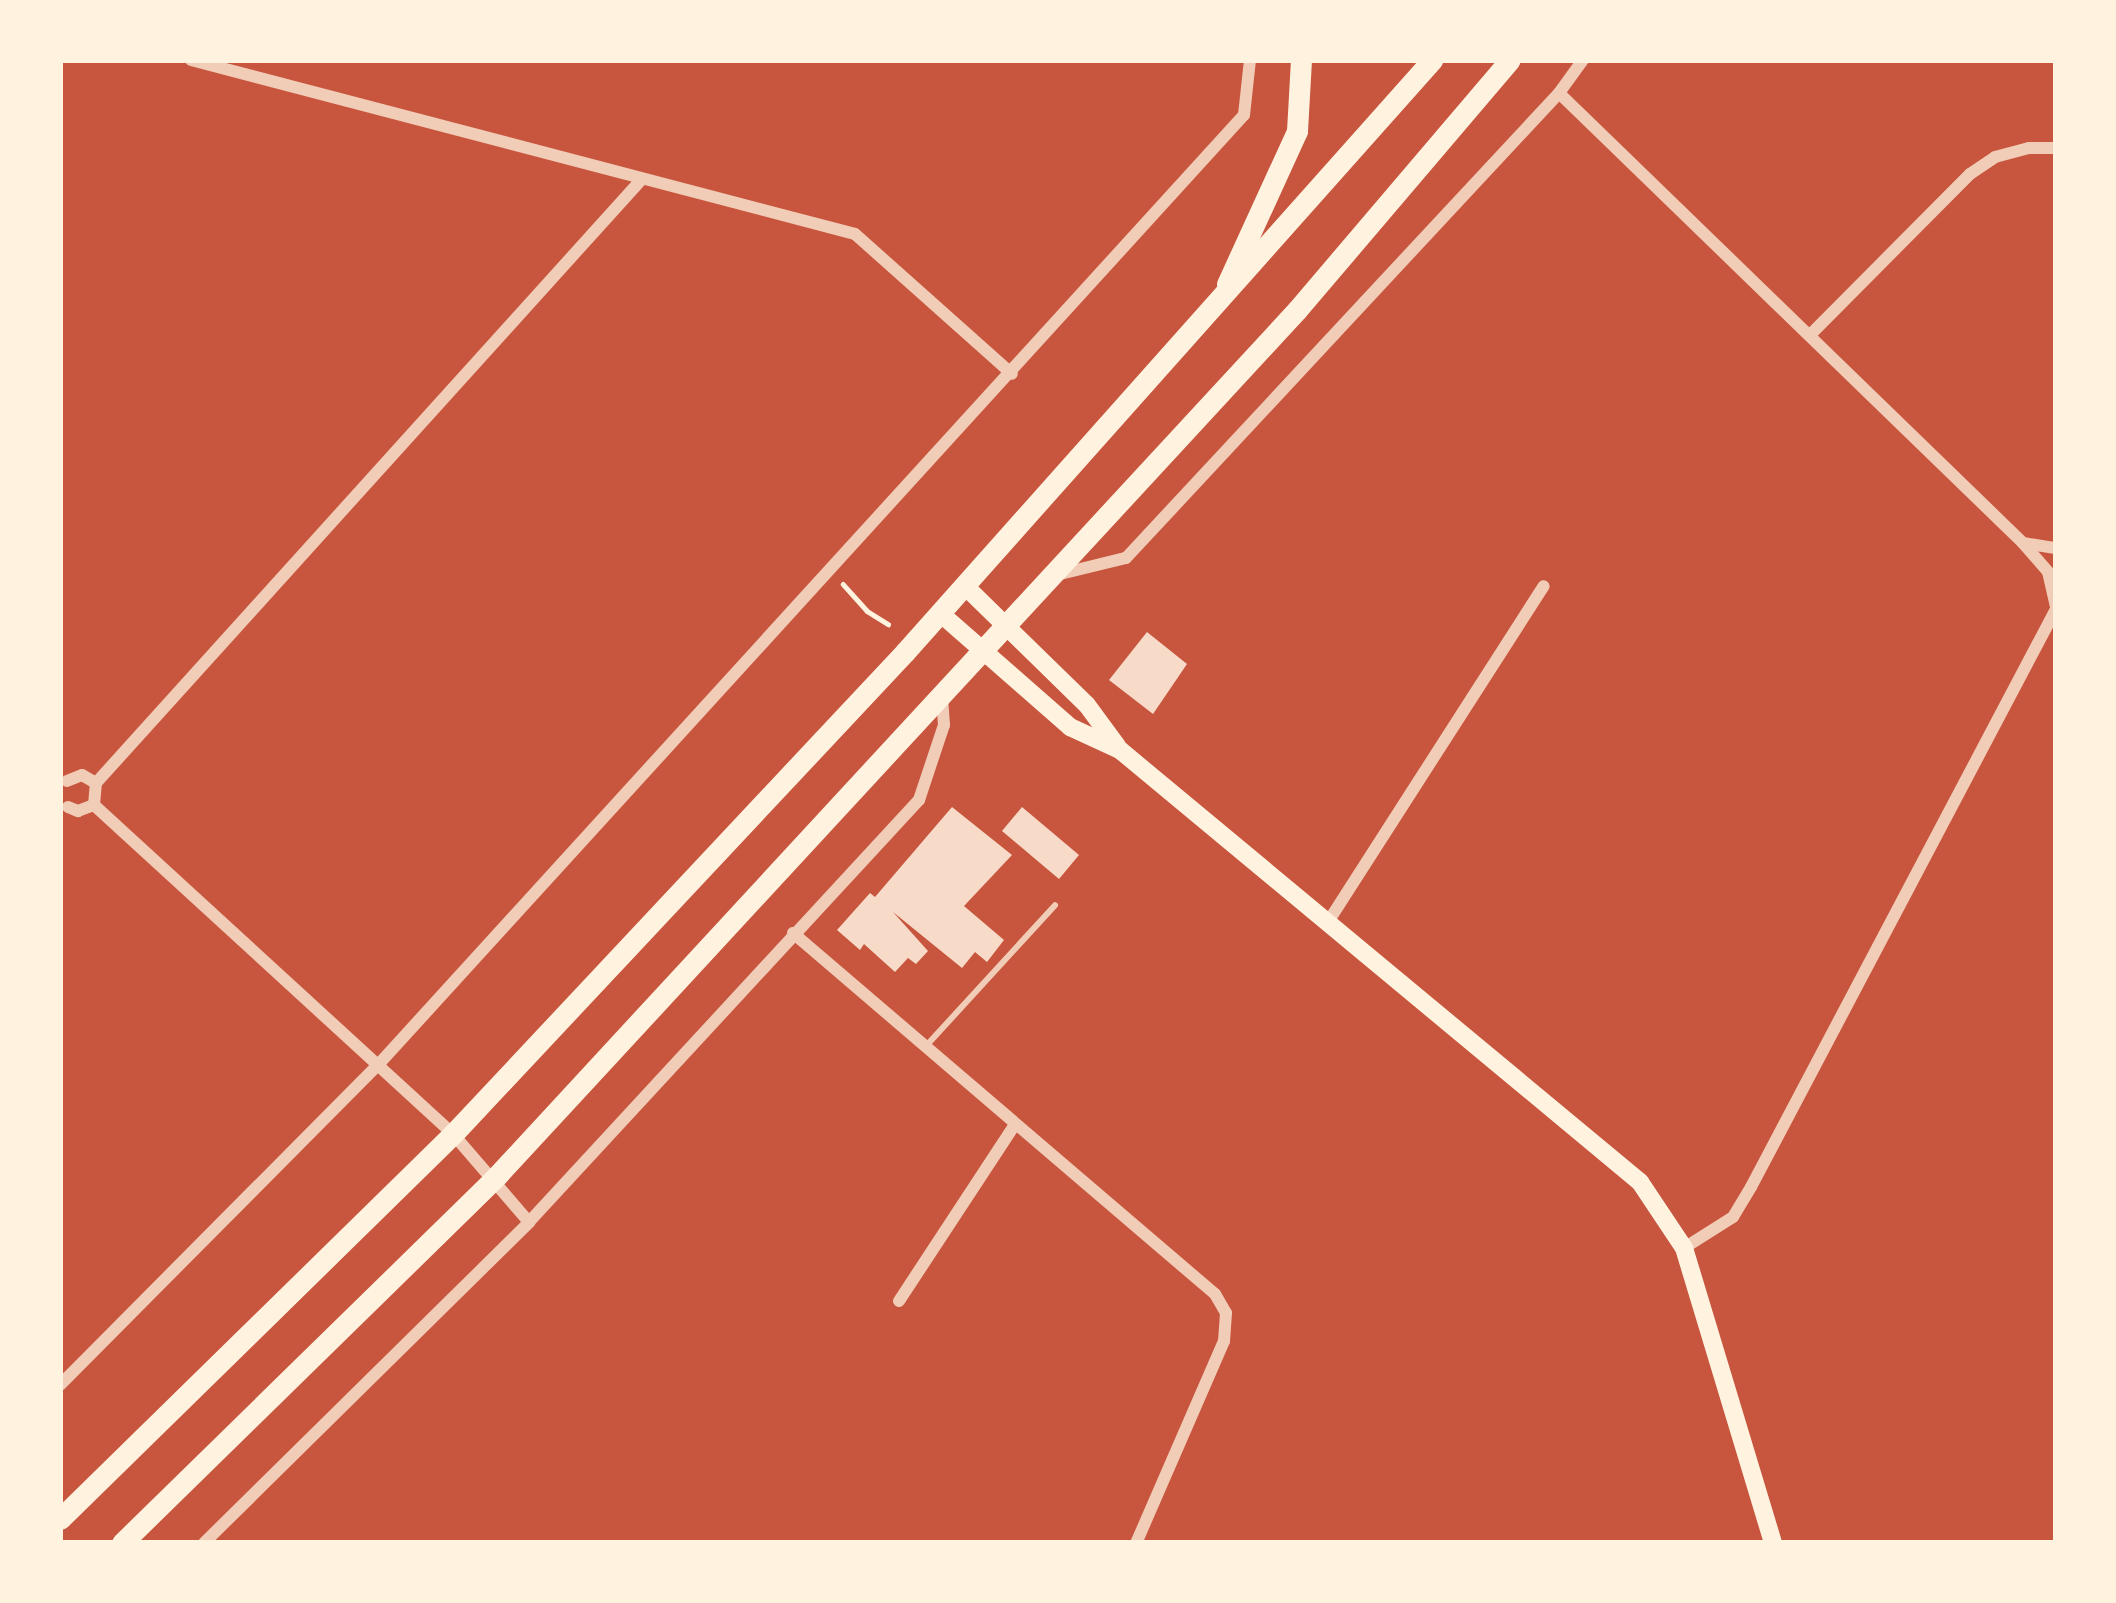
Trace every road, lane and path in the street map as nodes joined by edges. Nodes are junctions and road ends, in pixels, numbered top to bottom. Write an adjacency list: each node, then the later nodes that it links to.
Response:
1 (191, 60): 9 (street)
2 (1250, 60): 12 (street)
3 (1301, 60): 10 (main road)
4 (1432, 60): 10 (main road)
5 (1583, 60): 7 (street)
6 (1502, 63): 16 (main road)
7 (1559, 93): 11 (street); 16 (street)
8 (2056, 148): 11 (street)
9 (641, 180): 12 (street); 27 (street)
10 (1221, 296): 17 (main road)
11 (1810, 335): 13 (street)
12 (1012, 374): 15 (street)
13 (2023, 543): 14 (street); 19 (street)
14 (2056, 548)
15 (831, 571): 21 (path); 34 (street)
16 (1051, 576): 22 (main road)
17 (965, 586): 20 (main road); 22 (main road)
18 (1544, 586): 31 (street)
19 (2056, 609): 39 (street)
20 (940, 614): 23 (main road); 36 (main road)
21 (888, 624)
22 (1007, 625): 23 (main road); 25 (main road)
23 (981, 652): 24 (main road); 25 (main road)
24 (942, 694): 32 (street); 37 (main road)
25 (1120, 750): 31 (main road)
26 (63, 777): 27 (street); 29 (street)
27 (96, 783): 28 (street)
28 (94, 805): 29 (street); 34 (street)
29 (64, 811)
30 (1055, 905): 33 (lane)
31 (1328, 922): 39 (main road)
32 (793, 933): 33 (street); 38 (street)
33 (926, 1046): 35 (street)
34 (378, 1065): 36 (street); 41 (street)
35 (1014, 1126): 40 (street); 45 (street)
36 (453, 1134): 37 (street); 42 (main road)
37 (494, 1179): 38 (street); 43 (main road)
38 (529, 1222): 44 (street)
39 (1684, 1248): 46 (main road)
40 (899, 1301)
41 (60, 1385)
42 (60, 1519)
43 (122, 1543)
44 (205, 1543)
45 (1136, 1543)
46 (1773, 1543)

